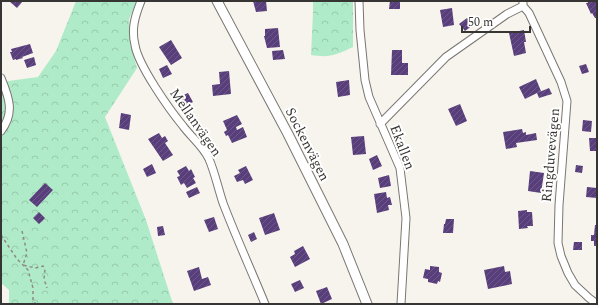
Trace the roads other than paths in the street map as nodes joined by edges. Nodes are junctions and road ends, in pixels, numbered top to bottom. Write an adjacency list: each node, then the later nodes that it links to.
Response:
1 (141, 1): 8 (street, Mellanvägen)
2 (217, 1): 9 (street, Sockenvägen)
3 (359, 1): 6 (street, Ekallen)
4 (523, 3): 6 (street); 11 (street, Ringduvevägen)
5 (1, 78): 7 (street)
6 (380, 124): 10 (street, Ekallen)
7 (1, 131)
8 (264, 304)
9 (367, 304)
10 (401, 304)
11 (597, 304)

